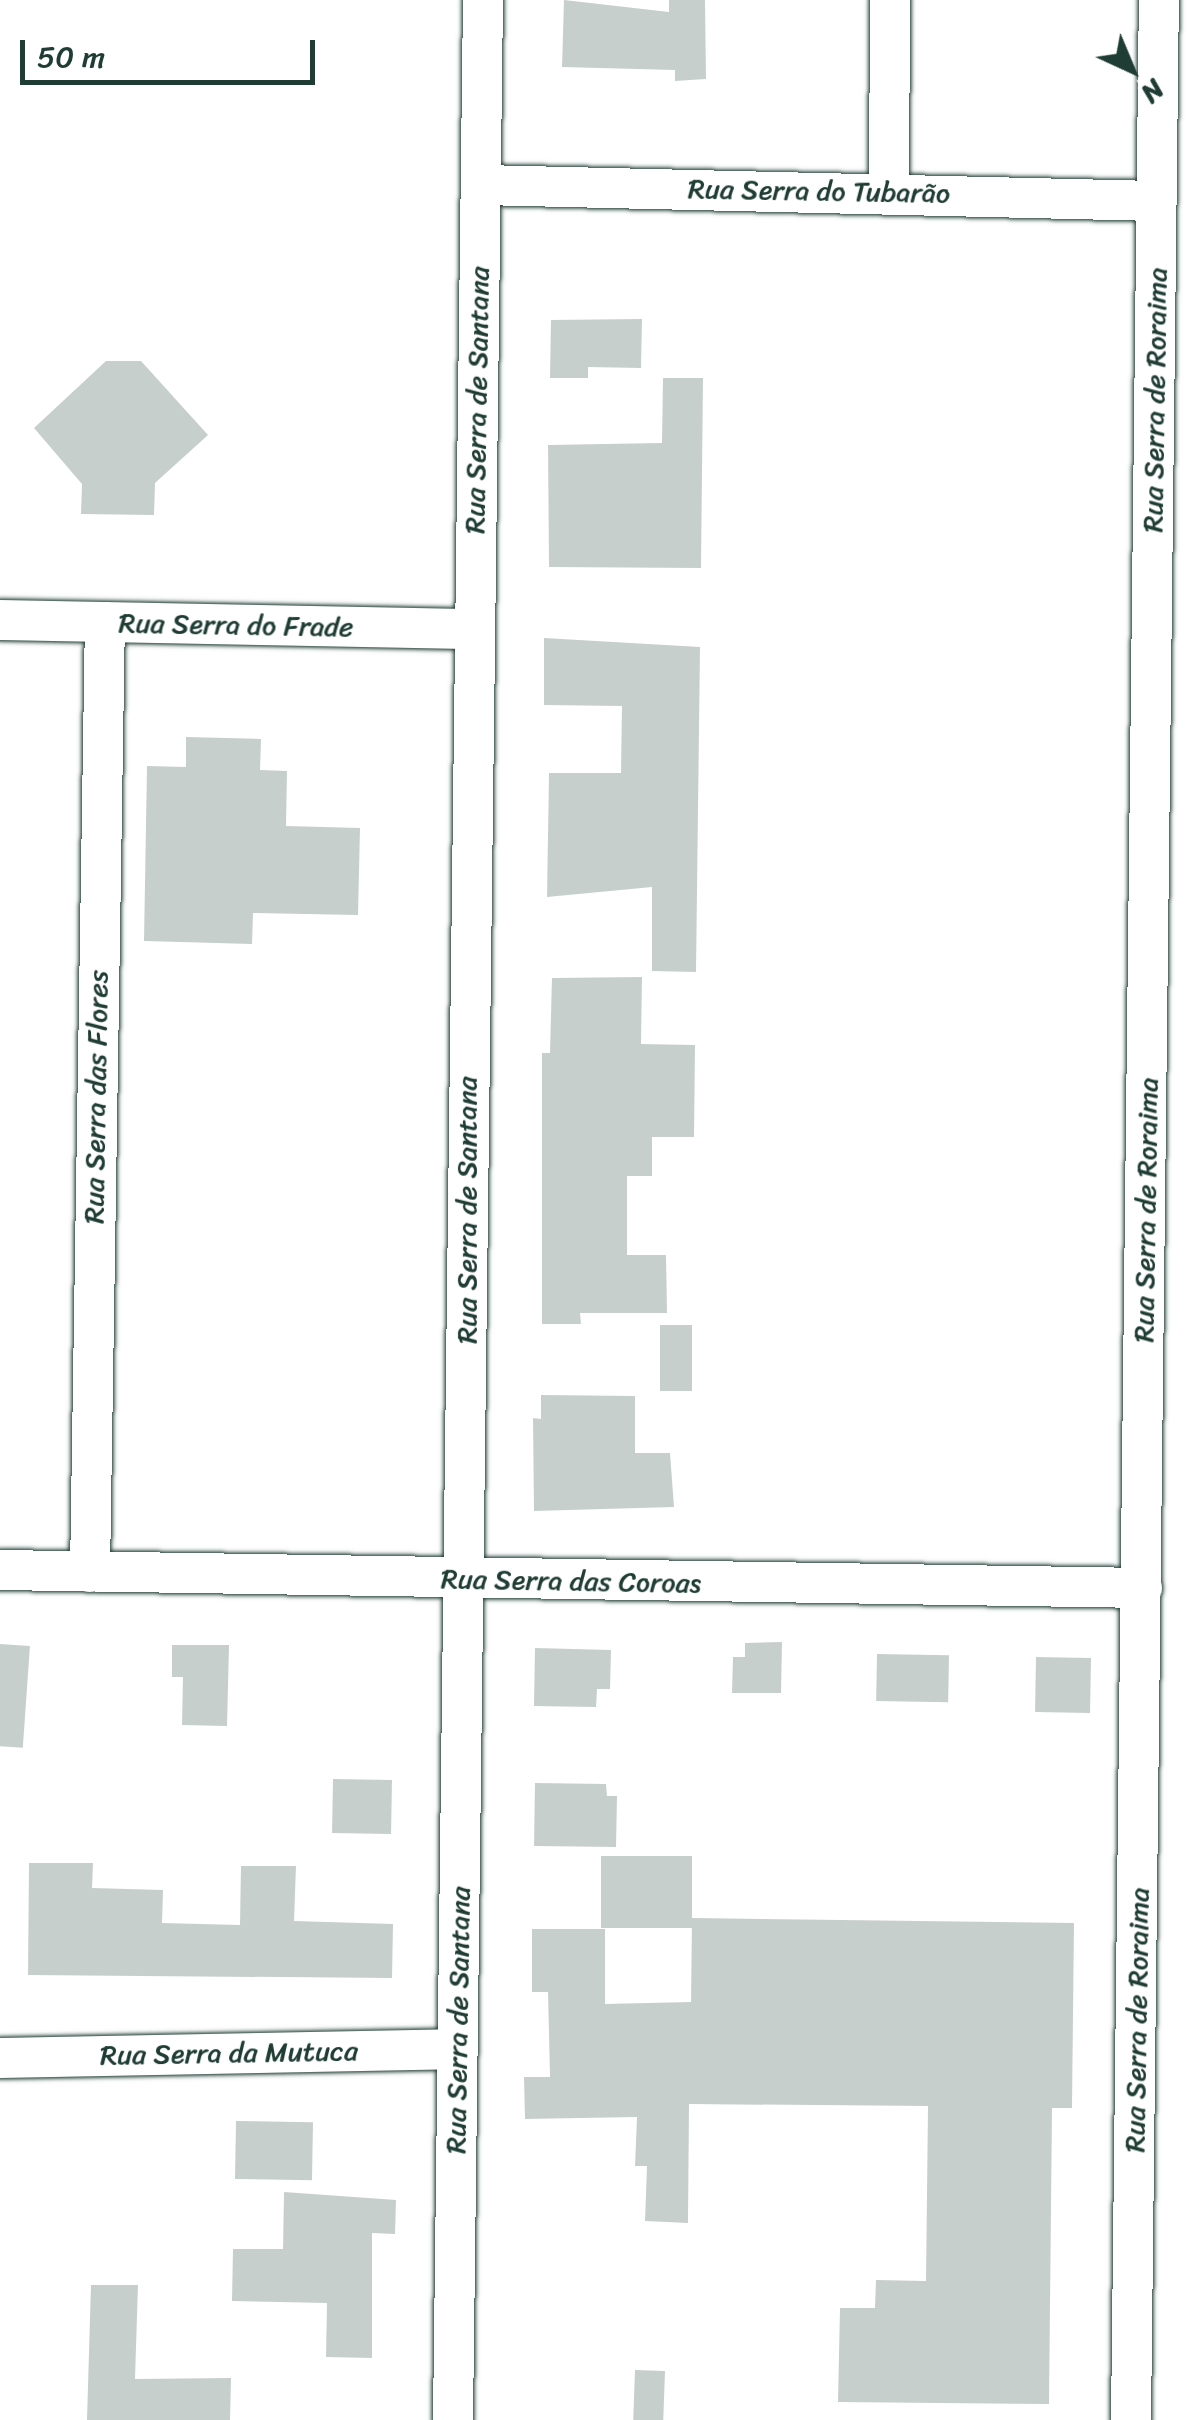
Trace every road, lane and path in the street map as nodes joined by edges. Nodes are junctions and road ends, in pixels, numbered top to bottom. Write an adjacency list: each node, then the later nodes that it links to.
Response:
1 (482, 0): 4 (street, Rua Serra de Santana)
2 (890, 0): 5 (street)
3 (1159, 0): 6 (street, Rua Serra de Roraima)
4 (482, 186): 5 (street, Rua Serra do Tubarão); 9 (street, Rua Serra de Santana)
5 (888, 191): 6 (street, Rua Serra do Tubarão)
6 (1156, 201): 13 (street, Rua Serra de Roraima)
7 (0, 620): 8 (street, Rua Serra do Frade)
8 (105, 622): 9 (street, Rua Serra do Frade); 11 (street, Rua Serra das Flores)
9 (472, 629): 12 (street, Rua Serra de Santana)
10 (0, 1570): 11 (street, Rua Serra das Coroas)
11 (90, 1572): 12 (street, Rua Serra das Coroas)
12 (464, 1580): 13 (street, Rua Serra das Coroas); 14 (street, Rua Serra de Santana)
13 (1142, 1588): 17 (street, Rua Serra de Roraima)
14 (458, 2049): 15 (street, Rua Serra da Mutuca); 16 (street, Rua Serra de Santana)
15 (0, 2058)
16 (453, 2420)
17 (1131, 2420)

